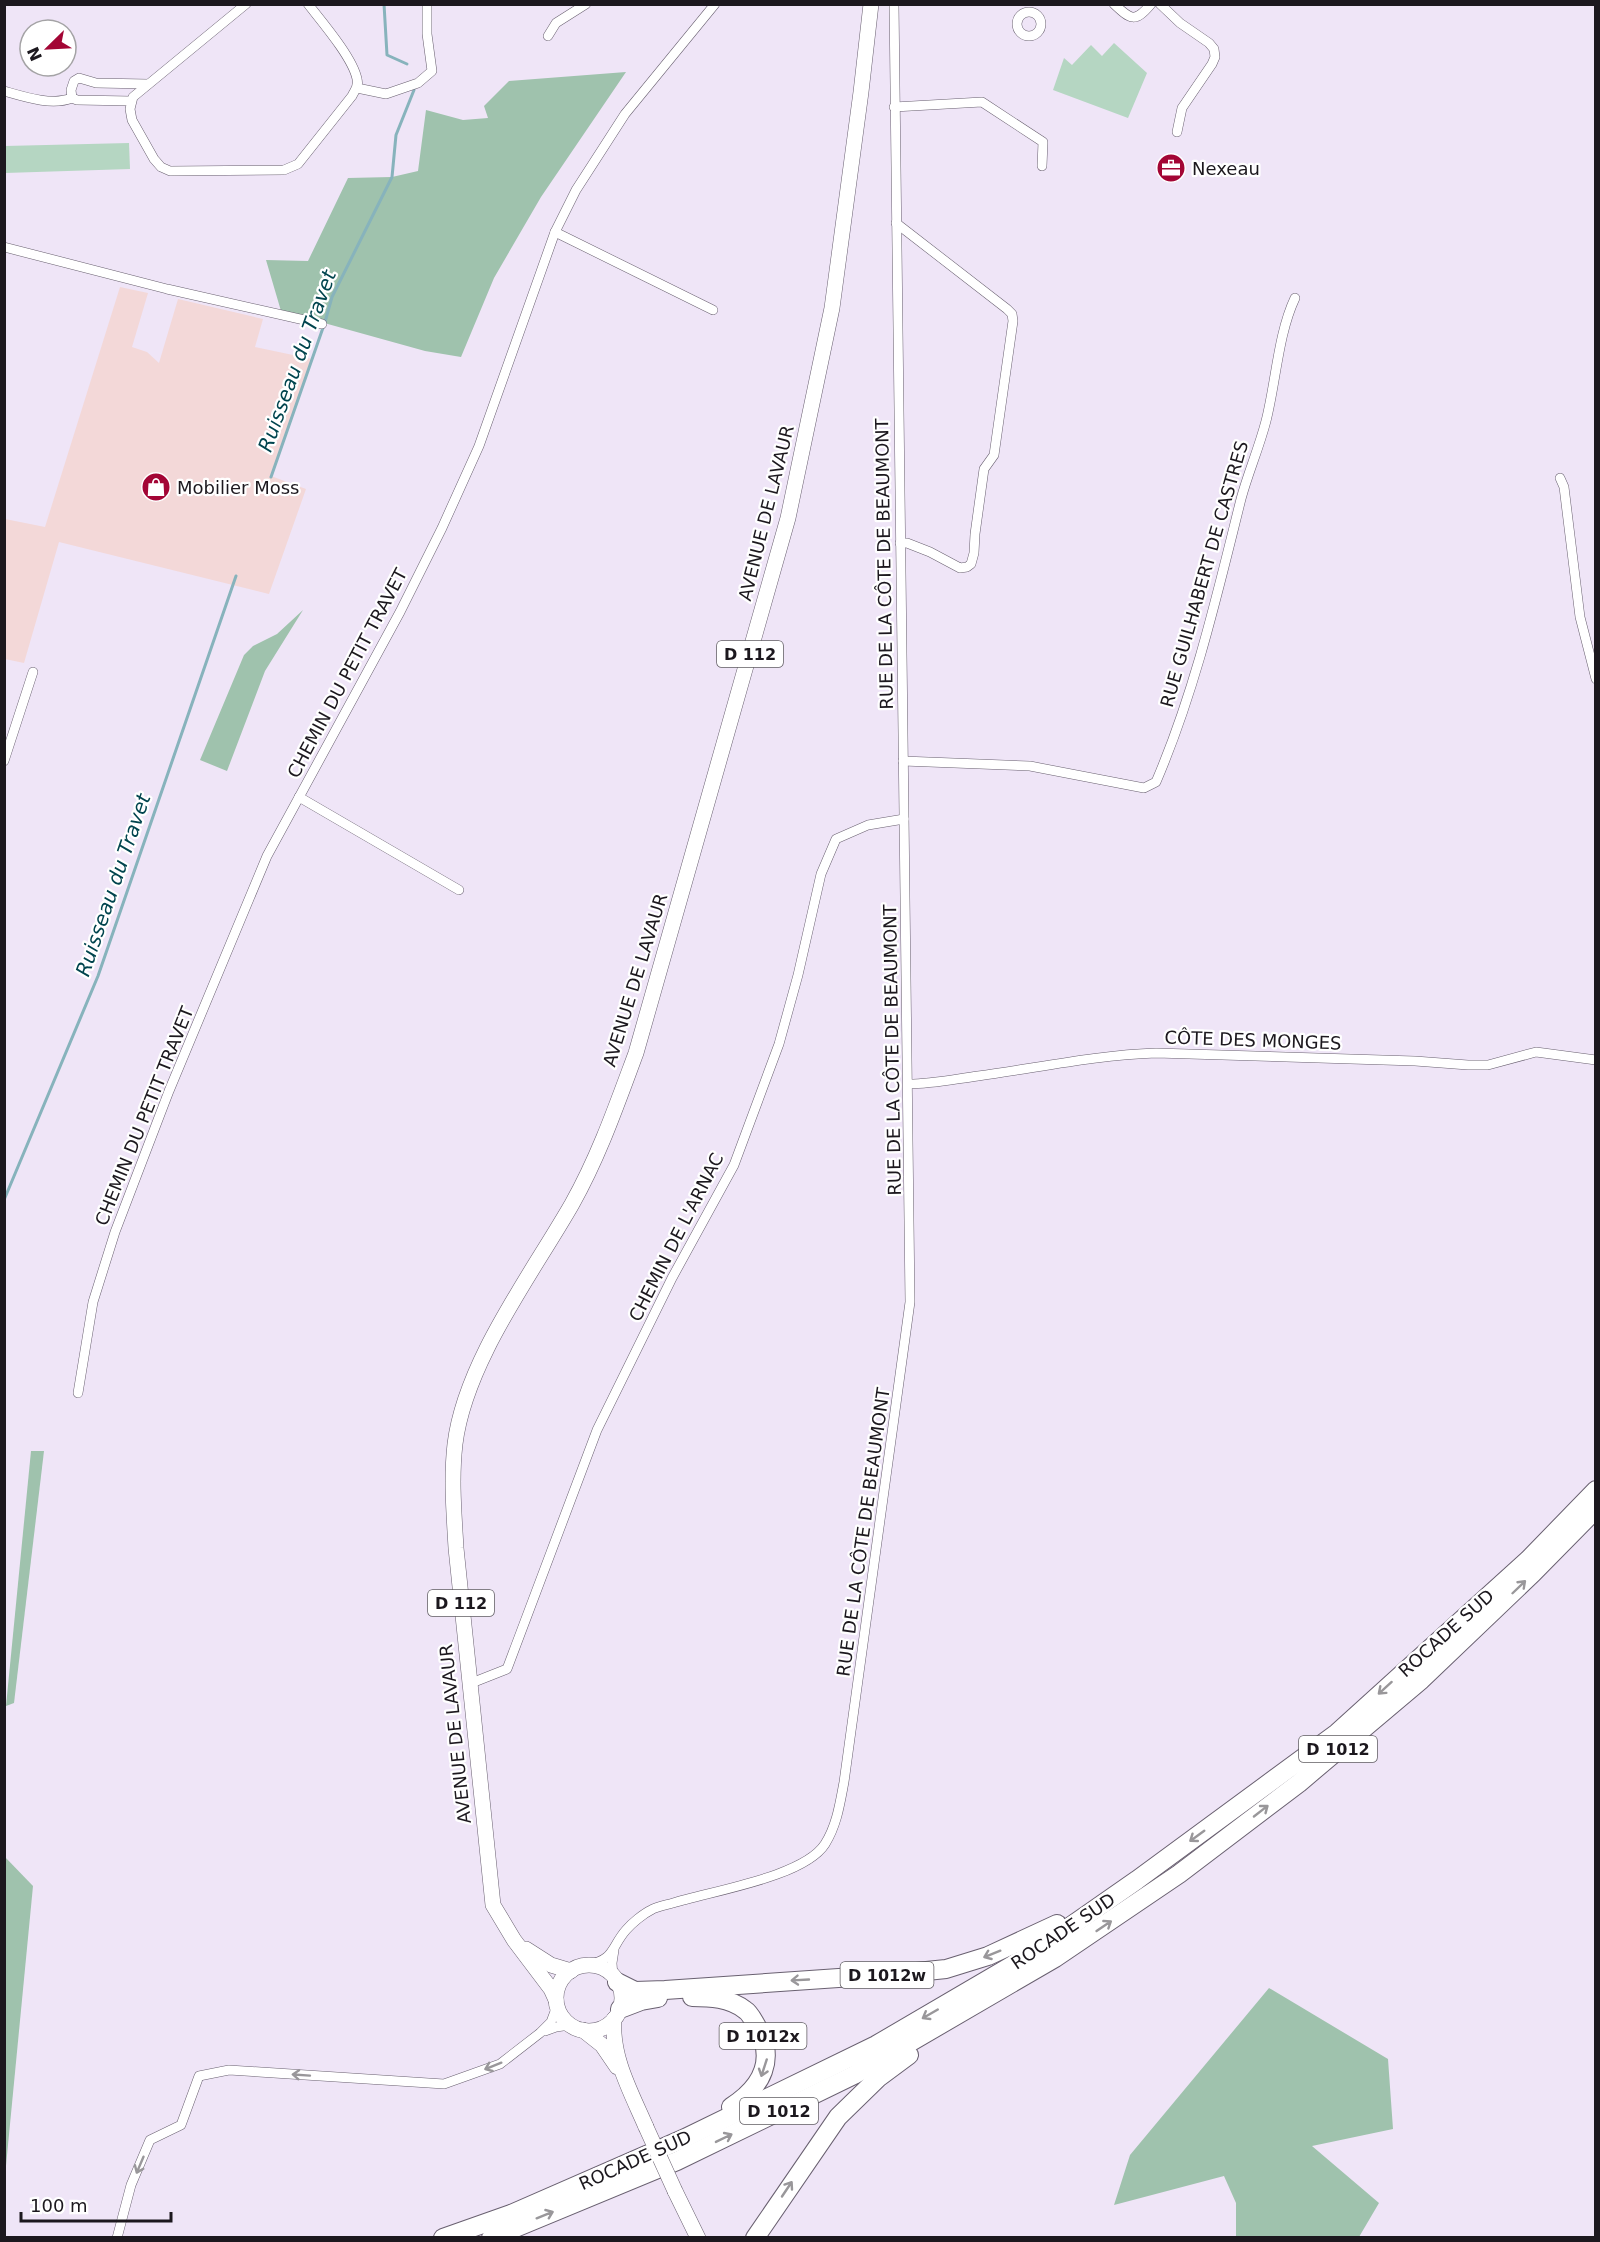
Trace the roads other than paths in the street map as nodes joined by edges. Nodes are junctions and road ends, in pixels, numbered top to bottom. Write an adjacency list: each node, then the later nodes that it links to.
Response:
1 (246, 4): 12 (street)
2 (308, 4): 13 (street)
3 (427, 4): 13 (street)
4 (716, 4): 21 (street, CHEMIN DU PETIT TRAVET)
5 (871, 4): 40 (main road, AVENUE DE LAVAUR / D 112)
6 (894, 4): 17 (street, RUE DE LA CÔTE DE BEAUMONT)
7 (1114, 4): 8 (street)
8 (1151, 4)
9 (1160, 4): 18 (street)
10 (584, 6): 11 (street)
11 (548, 36)
12 (148, 84): 15 (street); 16 (street)
13 (357, 88): 16 (street)
14 (4, 91): 15 (street)
15 (72, 98): 16 (street)
16 (131, 101)
17 (894, 107): 19 (street); 20 (street, RUE DE LA CÔTE DE BEAUMONT)
18 (1177, 132)
19 (1042, 166)
20 (896, 223): 27 (street, RUE DE LA CÔTE DE BEAUMONT); 27 (street)
21 (555, 232): 24 (street); 32 (street, CHEMIN DU PETIT TRAVET)
22 (4, 247): 25 (street)
23 (1295, 297): 30 (street, RUE GUILHABERT DE CASTRES)
24 (713, 310)
25 (322, 324)
26 (1560, 478): 29 (street)
27 (900, 543): 30 (street, RUE DE LA CÔTE DE BEAUMONT)
28 (33, 672): 31 (street)
29 (1596, 679)
30 (903, 760): 33 (street, RUE DE LA CÔTE DE BEAUMONT)
31 (4, 761)
32 (299, 797): 34 (street); 37 (street, CHEMIN DU PETIT TRAVET)
33 (904, 819): 36 (street, RUE DE LA CÔTE DE BEAUMONT); 40 (street, CHEMIN DE L'ARNAC)
34 (459, 890)
35 (1596, 1060): 36 (street, CÔTE DES MONGES)
36 (909, 1083): 43 (street, RUE DE LA CÔTE DE BEAUMONT)
37 (78, 1393)
38 (1596, 1490): 41 (highway, ROCADE SUD / D 1012, one-way to 41)
39 (1596, 1509): 48 (highway, ROCADE SUD / D 1012, one-way to 39)
40 (469, 1684): 42 (main road, AVENUE DE LAVAUR / D 112)
41 (1137, 1880): 46 (highway, D 1012w, one-way to 46); 53 (highway, ROCADE SUD / D 1012, one-way to 53)
42 (514, 1940): 45 (main road, D 112); 47 (main road, D 112)
43 (614, 1950): 44 (street, RUE DE LA CÔTE DE BEAUMONT); 46 (street)
44 (587, 1965): 45 (main road); 46 (main road)
45 (571, 1971): 47 (main road)
46 (615, 1980): 49 (main road)
47 (556, 2003): 50 (main road); 51 (street)
48 (977, 2005): 57 (highway, ROCADE SUD / D 1012, one-way to 48); 58 (highway, one-way to 48)
49 (617, 2014): 50 (main road); 52 (main road); 53 (highway, D 1012x, one-way to 53)
50 (577, 2028): 51 (street); 52 (main road)
51 (540, 2033): 55 (street, one-way to 55)
52 (622, 2074): 54 (main road, bridge)
53 (683, 2139): 56 (highway, ROCADE SUD)
54 (695, 2235)
55 (117, 2238)
56 (443, 2238)
57 (491, 2238)
58 (754, 2238)

